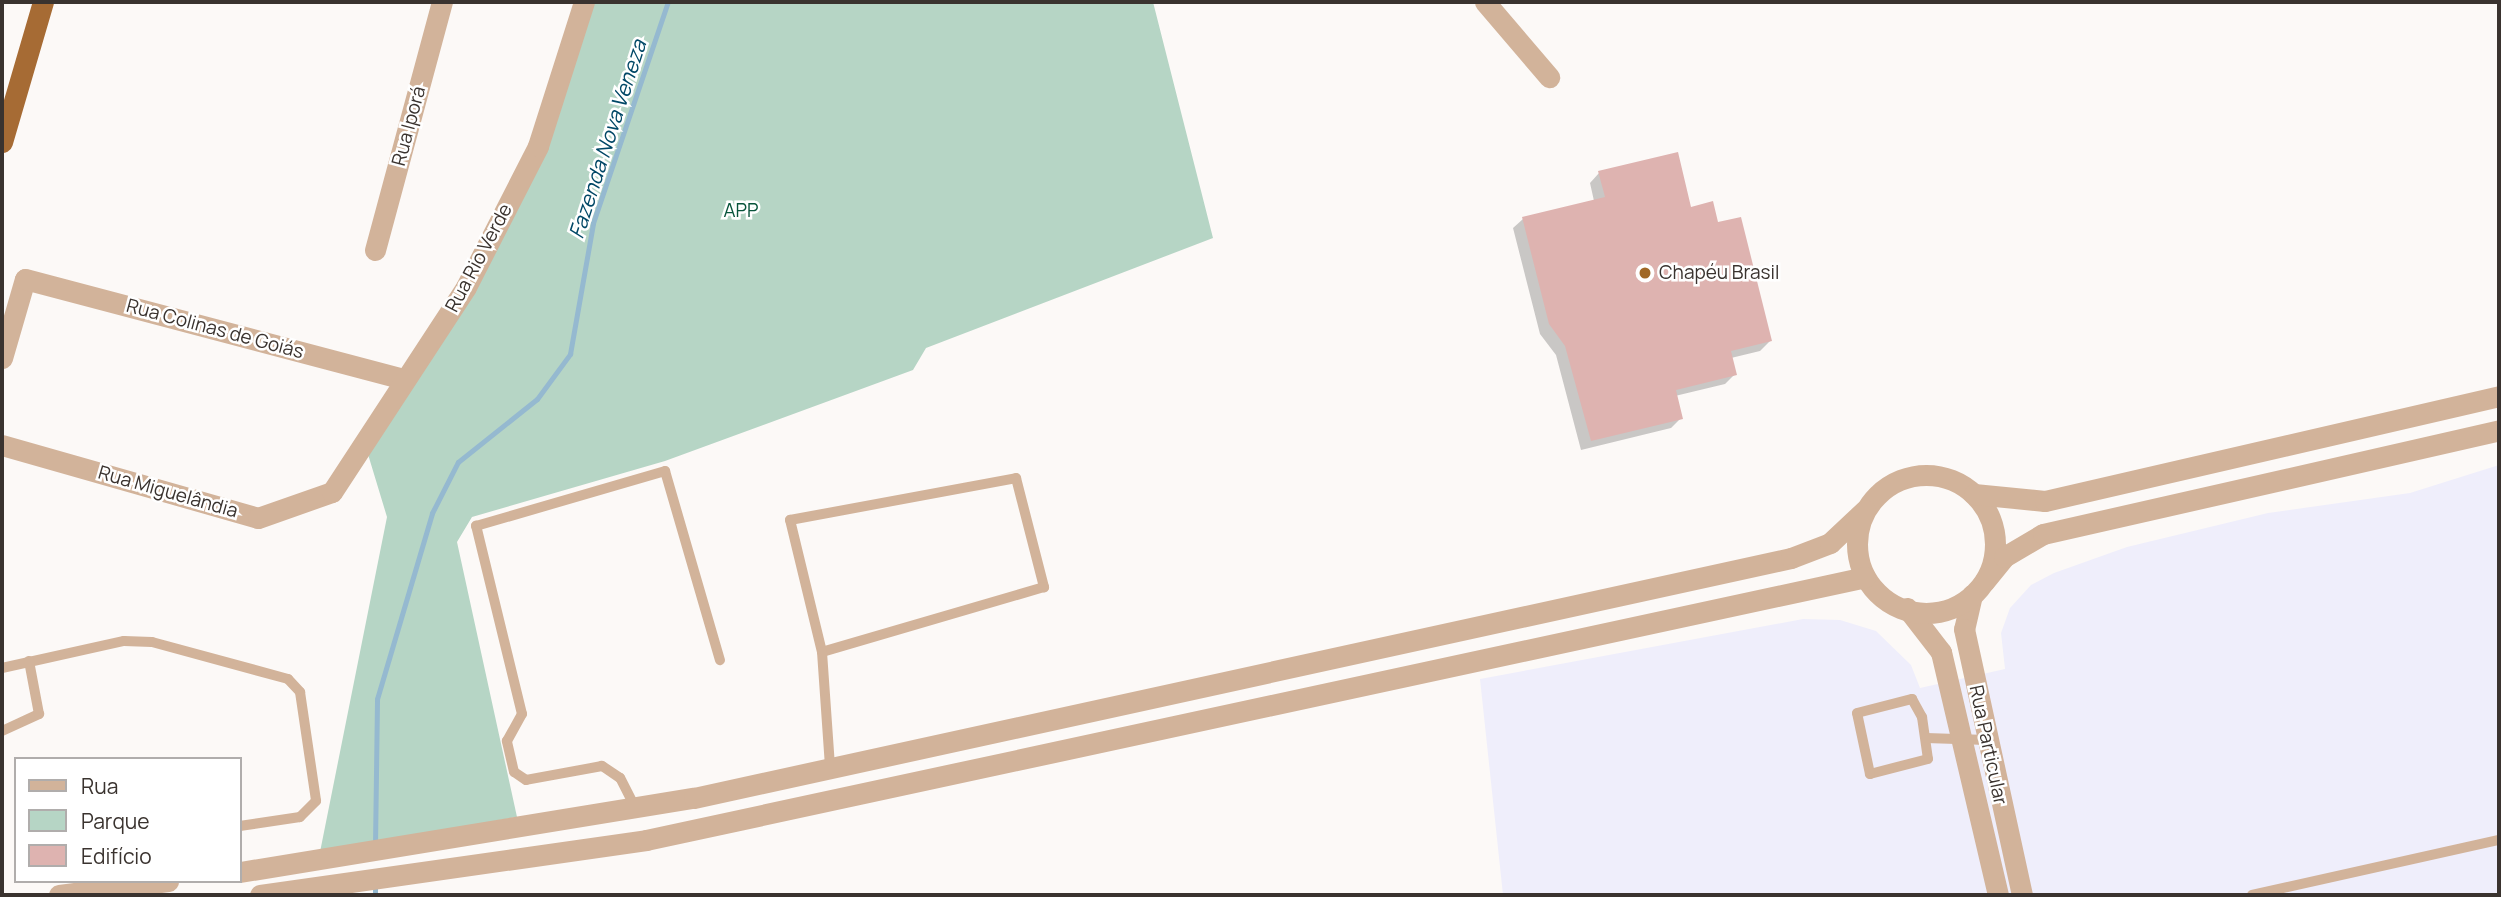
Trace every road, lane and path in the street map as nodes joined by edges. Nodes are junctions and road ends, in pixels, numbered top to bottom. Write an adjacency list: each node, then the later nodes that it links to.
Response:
1 (43, 2): 6 (highway)
2 (442, 2): 7 (street, Rua Iporá)
3 (584, 2): 9 (street, Rua Rio Verde)
4 (1485, 2): 5 (street)
5 (1549, 77)
6 (2, 142)
7 (374, 250)
8 (2, 358): 9 (street, Rua Colinas de Goiás)
9 (404, 379): 13 (street, Rua Rio Verde)
10 (2499, 396): 14 (street)
11 (2499, 430): 17 (street)
12 (2, 446): 13 (street, Rua Miguelândia)
13 (332, 492)
14 (1974, 494): 15 (street); 17 (street)
15 (1865, 510): 16 (street); 27 (street)
16 (1865, 577): 18 (street); 36 (street)
17 (1978, 589): 18 (street); 26 (street, Rua Particular)
18 (1907, 608): 24 (street, Rua Particular)
19 (822, 652): 19 (lane); 27 (lane)
20 (720, 660): 30 (lane)
21 (29, 661): 22 (lane); 23 (lane); 31 (lane)
22 (2, 667)
23 (2, 731)
24 (1959, 736): 25 (lane); 26 (lane); 29 (street, Rua Particular)
25 (1926, 738): 25 (lane)
26 (1987, 740): 28 (street, Rua Particular)
27 (830, 767): 30 (street)
28 (1997, 790): 29 (street); 38 (street, Rua Particular)
29 (1971, 794): 37 (street, Rua Particular)
30 (636, 809): 33 (street)
31 (242, 826)
32 (2499, 840): 39 (lane)
33 (242, 872)
34 (152, 883): 35 (street)
35 (59, 895)
36 (261, 895)
37 (1998, 895)
38 (2022, 895)
39 (2252, 895)

